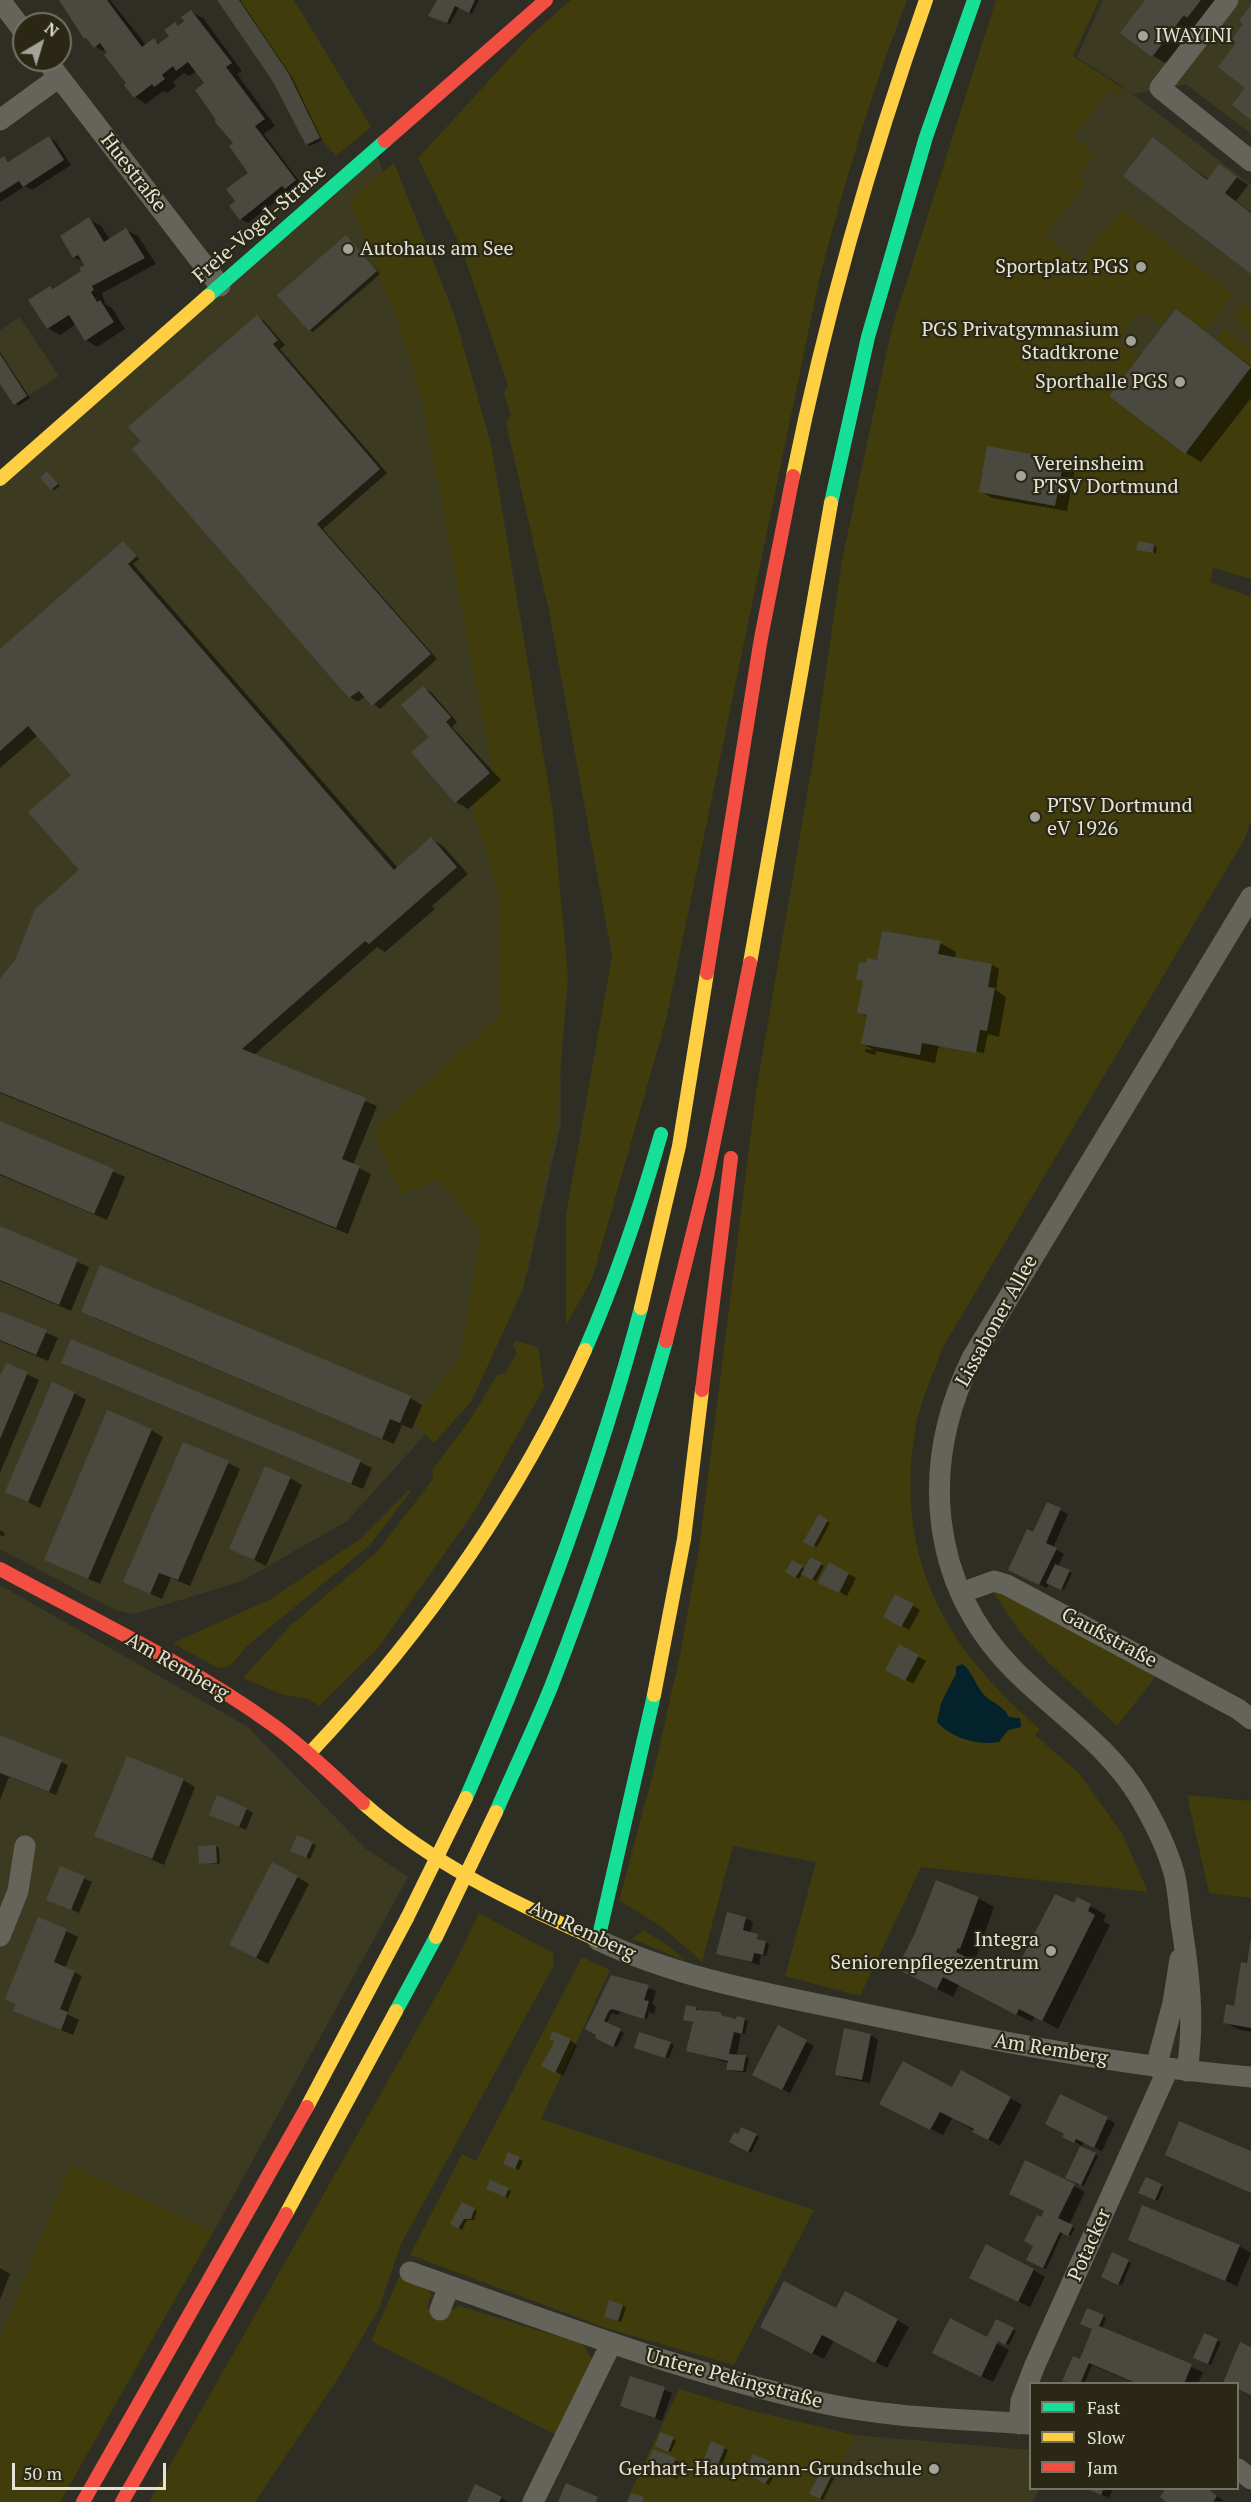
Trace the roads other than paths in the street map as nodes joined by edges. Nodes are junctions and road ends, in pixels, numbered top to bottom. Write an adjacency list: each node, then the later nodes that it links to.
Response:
1 (0, 0): 6 (street)
2 (546, 0): 11 (main road, Freie-Vogel-Straße)
3 (926, 0): 15 (main road)
4 (974, 0): 13 (main road)
5 (1228, 0): 10 (street)
6 (12, 16)
7 (48, 72): 9 (street)
8 (55, 72): 11 (street, Huestraße)
9 (0, 120)
10 (1251, 161)
11 (220, 286): 12 (main road, Freie-Vogel-Straße)
12 (0, 479)
13 (766, 883): 16 (main road); 38 (main road, bridge)
14 (1251, 897): 21 (street, Lissaboner Allee)
15 (706, 970): 17 (main road); 37 (main road, bridge)
16 (752, 1024)
17 (679, 1055)
18 (664, 1120): 23 (main road)
19 (732, 1149): 27 (main road)
20 (0, 1569): 23 (main road, Am Remberg)
21 (961, 1593): 22 (street, Gaußstraße); 26 (street, Lissaboner Allee)
22 (1251, 1719)
23 (309, 1754): 27 (main road, Am Remberg)
24 (25, 1846): 25 (street)
25 (0, 1936)
26 (1183, 1938): 28 (street, Lissaboner Allee); 28 (street, Lissaboner Allee)
27 (598, 1940): 28 (street, Am Remberg)
28 (1170, 2069): 29 (street, Am Remberg); 34 (street, Potacker)
29 (1251, 2077)
30 (410, 2272): 31 (street, Untere Pekingstraße)
31 (449, 2286): 32 (street); 33 (street, Untere Pekingstraße)
32 (440, 2310)
33 (611, 2344): 34 (street, Untere Pekingstraße); 39 (street)
34 (1025, 2424)
35 (1239, 2470): 36 (street)
36 (1251, 2479)
37 (83, 2502)
38 (122, 2502)
39 (533, 2502)

